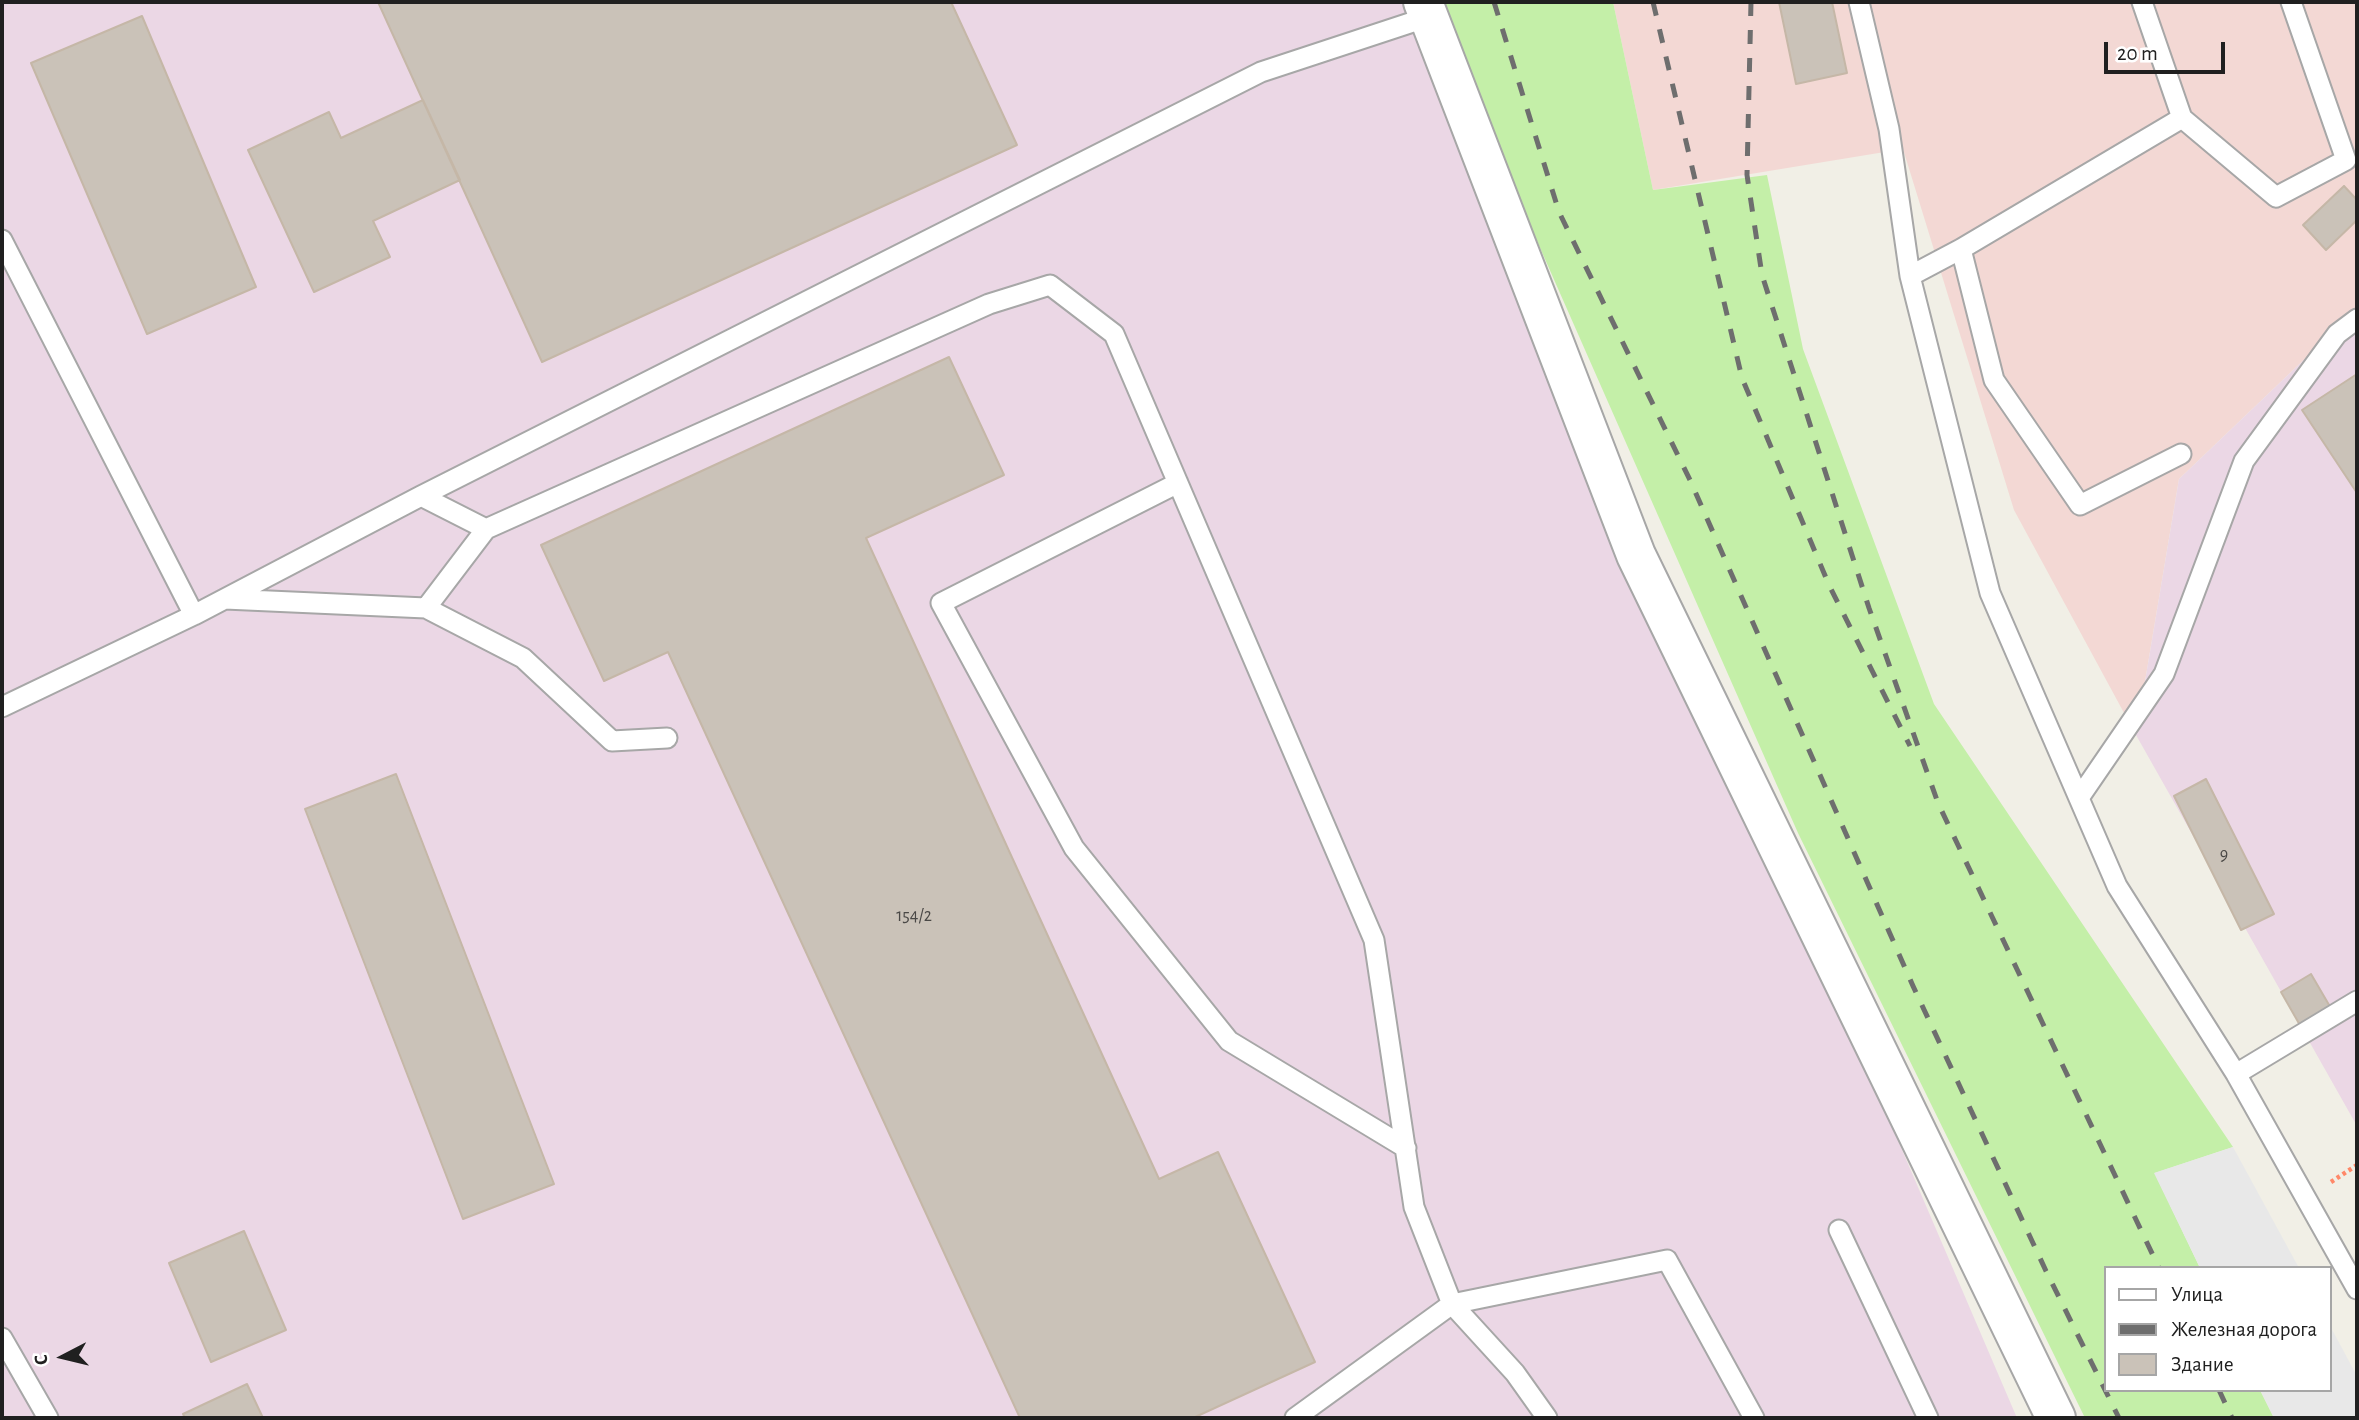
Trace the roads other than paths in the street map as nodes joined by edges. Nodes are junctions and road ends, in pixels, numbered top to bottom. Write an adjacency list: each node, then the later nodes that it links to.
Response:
1 (1859, 2): 8 (lane)
2 (2142, 2): 5 (lane)
3 (2291, 2): 5 (lane)
4 (1425, 9): 12 (lane); 32 (street)
5 (2182, 118): 7 (lane)
6 (2, 240): 16 (lane)
7 (1961, 249): 8 (lane); 10 (lane)
8 (1910, 276): 19 (lane)
9 (2357, 319): 19 (lane)
10 (2181, 454)
11 (1178, 483): 13 (lane); 22 (lane); 22 (lane)
12 (421, 496): 13 (lane); 14 (lane)
13 (486, 529): 15 (lane)
14 (224, 599): 15 (lane); 16 (lane)
15 (426, 607): 18 (lane)
16 (194, 615): 17 (lane)
17 (2, 707)
18 (667, 738)
19 (2079, 798): 21 (lane)
20 (2357, 1001): 21 (lane)
21 (2236, 1074): 24 (lane)
22 (1406, 1148): 25 (lane)
23 (1839, 1230): 31 (lane)
24 (2357, 1289)
25 (1452, 1304): 28 (lane); 29 (lane); 30 (lane)
26 (2, 1338): 27 (lane)
27 (48, 1418)
28 (1295, 1418)
29 (1547, 1418)
30 (1754, 1418)
31 (1928, 1418)
32 (2056, 1418)

